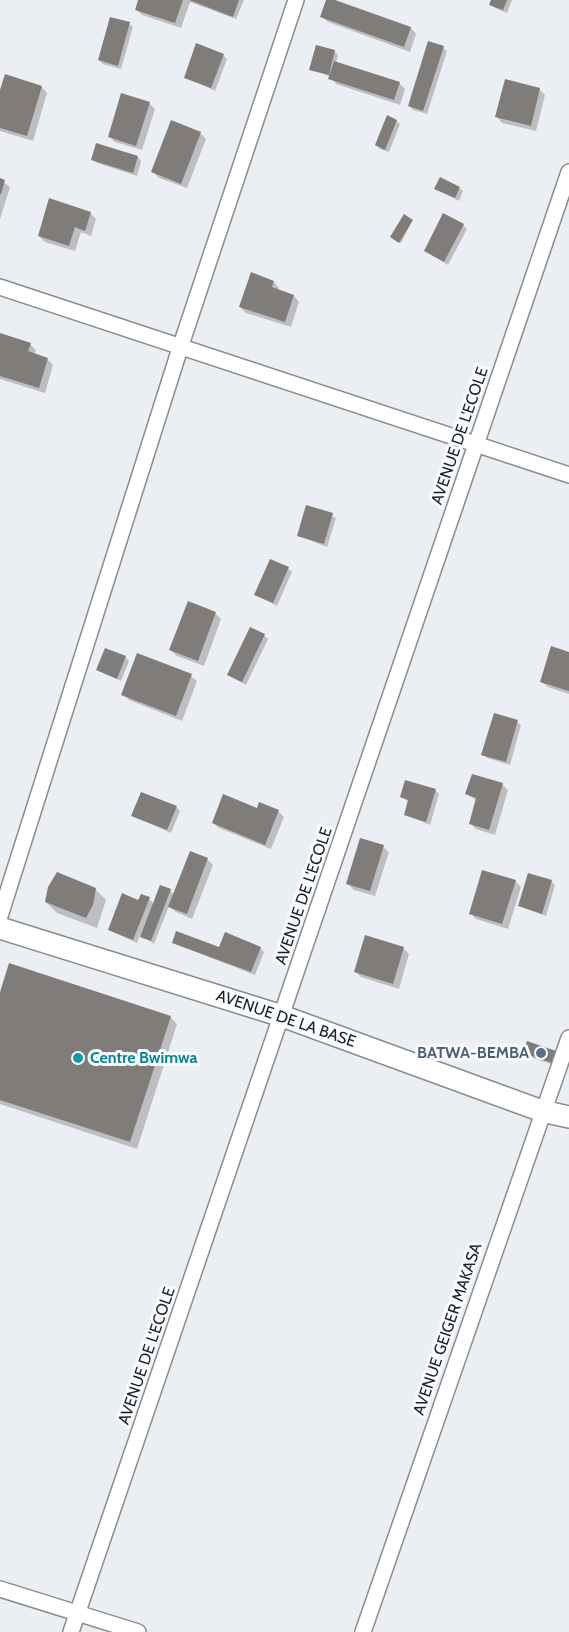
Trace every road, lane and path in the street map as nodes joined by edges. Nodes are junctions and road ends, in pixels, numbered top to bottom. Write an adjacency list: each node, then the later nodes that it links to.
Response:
1 (296, 0): 4 (street)
2 (569, 172): 5 (street, AVENUE DE L'ECOLE)
3 (0, 287): 4 (street)
4 (182, 345): 5 (street); 7 (street)
5 (477, 443): 6 (street); 9 (street, AVENUE DE L'ECOLE)
6 (569, 475)
7 (0, 916)
8 (0, 928): 9 (main road, AVENUE DE LA BASE)
9 (282, 1016): 11 (main road, AVENUE DE LA BASE); 14 (street, AVENUE DE L'ECOLE)
10 (569, 1038): 11 (street, AVENUE GEIGER MAKASA)
11 (542, 1111): 12 (main road, AVENUE DE LA BASE); 17 (street, AVENUE GEIGER MAKASA)
12 (569, 1117)
13 (0, 1589): 14 (street)
14 (77, 1615): 15 (street, AVENUE DE L'ECOLE); 16 (street)
15 (71, 1632)
16 (138, 1632)
17 (363, 1632)

